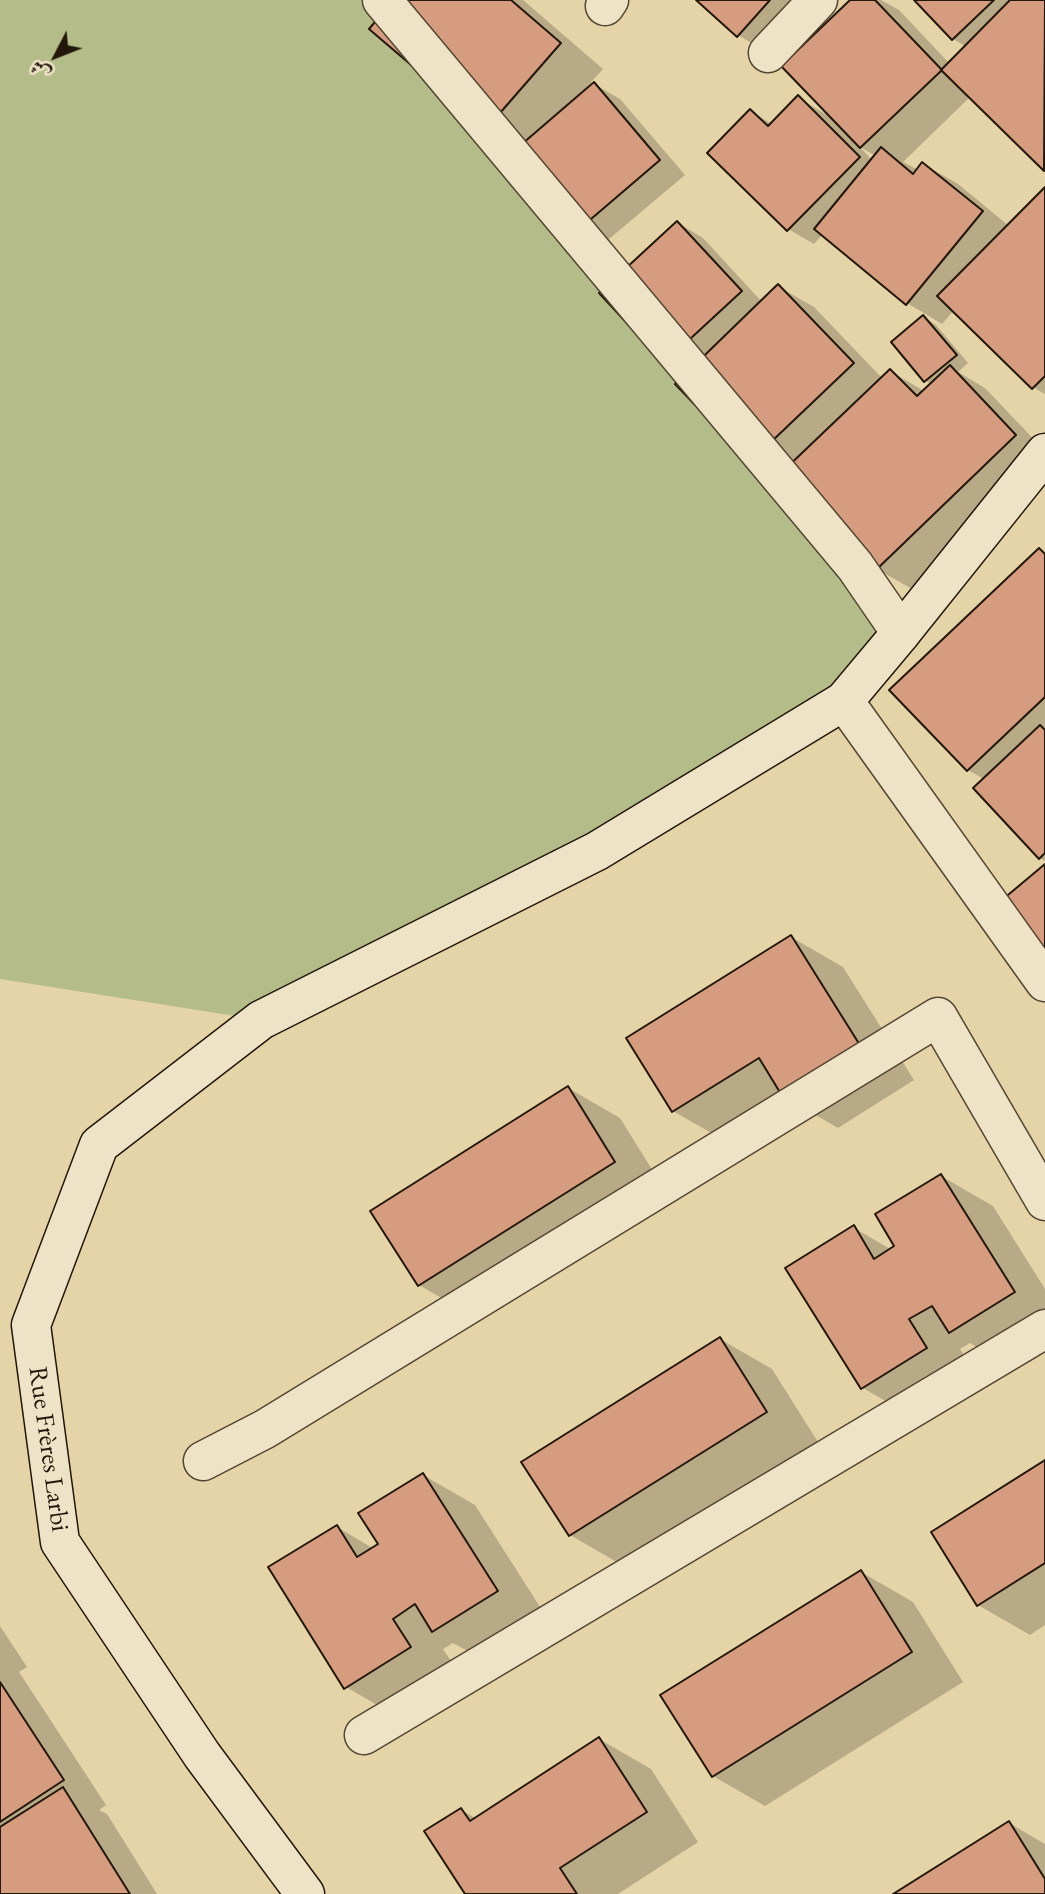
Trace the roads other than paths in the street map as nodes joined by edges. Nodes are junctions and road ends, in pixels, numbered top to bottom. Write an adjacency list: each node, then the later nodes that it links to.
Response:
1 (382, 0): 5 (street)
2 (818, 0): 3 (street)
3 (768, 53)
4 (1045, 453): 5 (street, Rue Frères Larbi)
5 (901, 633): 6 (street, Rue Frères Larbi)
6 (844, 701): 7 (street); 12 (street, Rue Frères Larbi)
7 (1045, 982)
8 (1045, 1200): 10 (street)
9 (1045, 1329): 11 (street)
10 (202, 1461)
11 (364, 1735)
12 (305, 1894)

